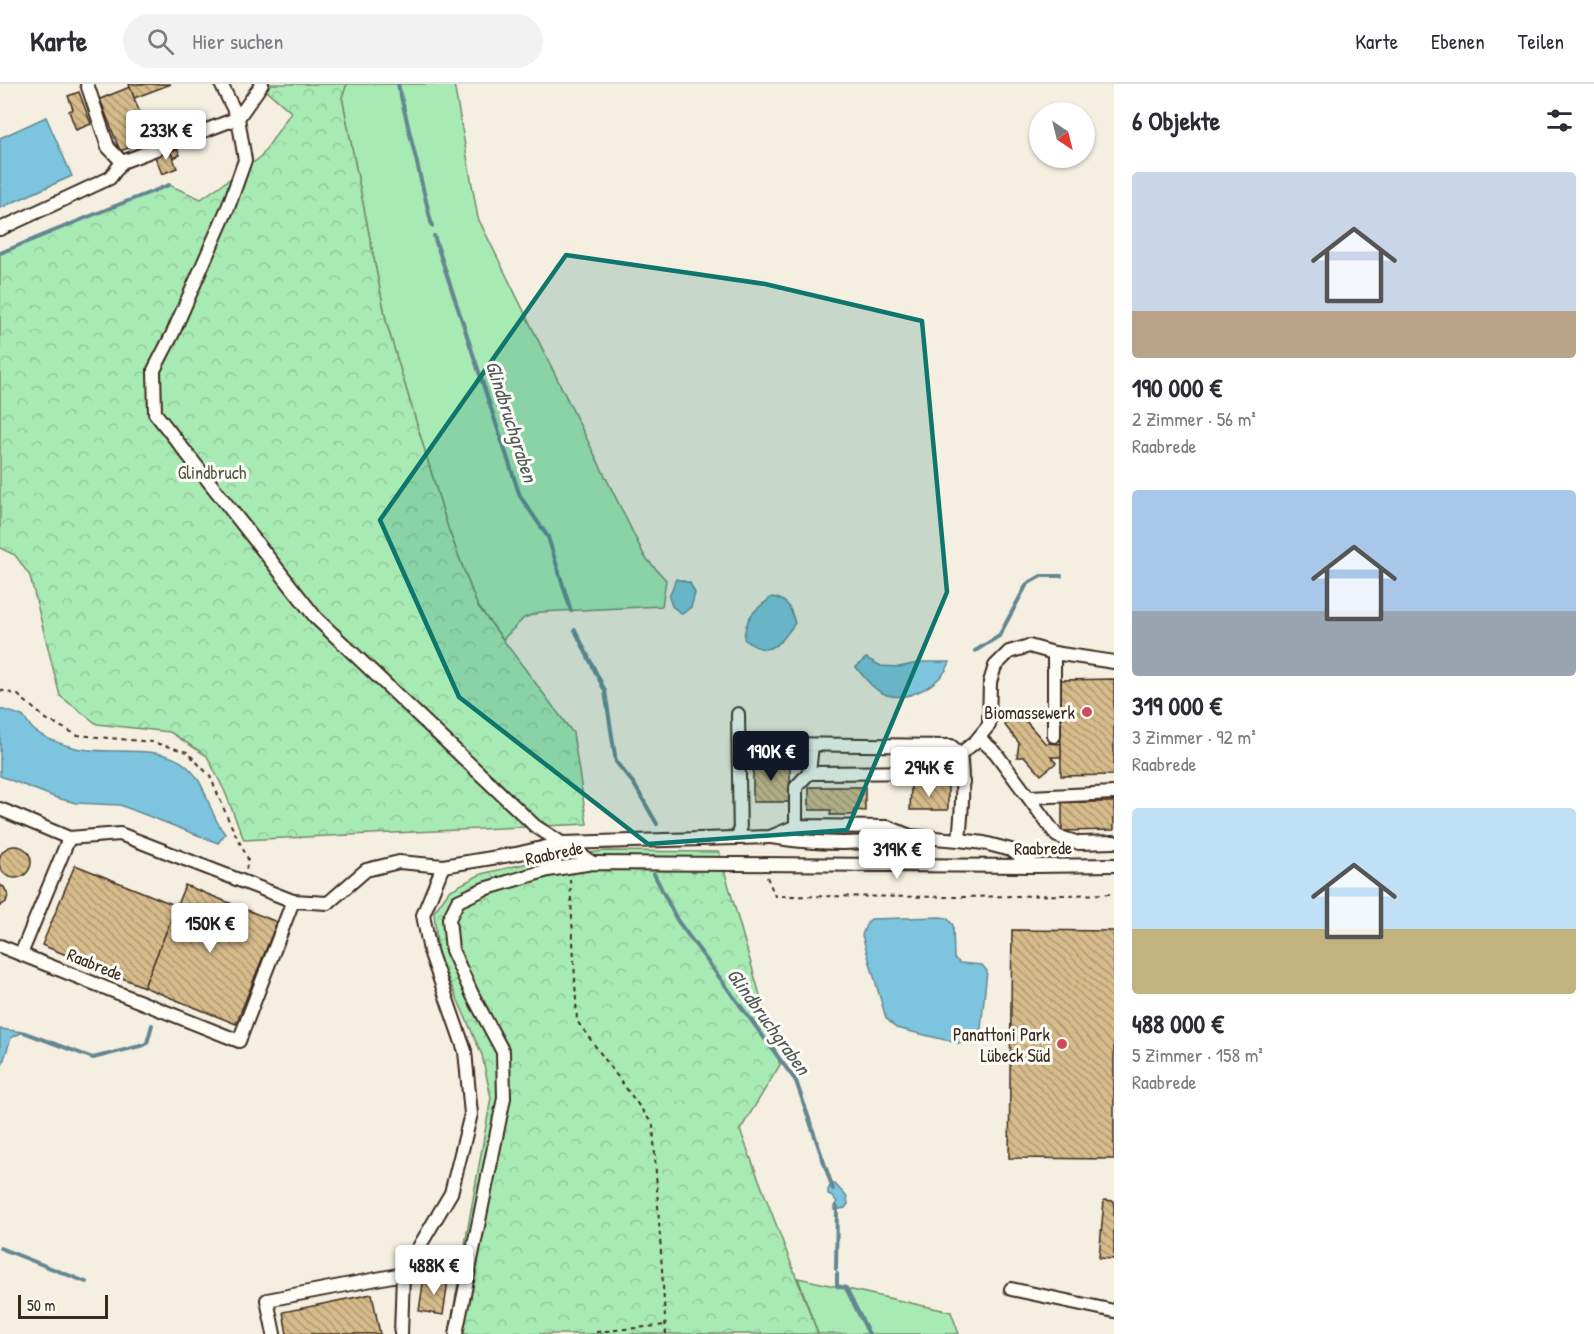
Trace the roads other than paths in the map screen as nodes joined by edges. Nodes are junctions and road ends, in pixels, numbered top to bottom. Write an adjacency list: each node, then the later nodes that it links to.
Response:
1 (87, 84): 5 (street)
2 (221, 84): 4 (street)
3 (262, 84): 4 (street)
4 (238, 118): 5 (street); 27 (street)
5 (122, 162): 6 (street)
6 (0, 229)
7 (1054, 653): 8 (street); 10 (street); 11 (street)
8 (1114, 662)
9 (738, 714): 14 (street)
10 (1054, 736)
11 (980, 738): 13 (street); 18 (street)
12 (812, 745): 13 (street); 14 (street); 15 (street)
13 (960, 754): 16 (street)
14 (739, 766): 24 (street)
15 (809, 772): 16 (street); 20 (street)
16 (963, 782): 25 (street)
17 (1114, 794): 18 (street)
18 (1030, 797): 26 (street)
19 (0, 809): 23 (street)
20 (796, 826): 21 (street); 22 (street)
21 (910, 836): 22 (street); 25 (street)
22 (770, 837): 24 (street, Raabrede)
23 (69, 838): 32 (street); 34 (street)
24 (740, 838): 27 (street, Raabrede)
25 (959, 840): 31 (street)
26 (1114, 842)
27 (563, 843): 28 (street); 30 (street, Raabrede)
28 (593, 863): 31 (street, Raabrede); 40 (street, Raabrede)
29 (1114, 865): 31 (street, Raabrede)
30 (443, 866): 32 (street, Raabrede); 35 (street)
31 (1034, 866)
32 (293, 902): 34 (street, Raabrede)
33 (0, 946): 34 (street, Raabrede)
34 (21, 954)
35 (403, 1274): 38 (street); 39 (street)
36 (1011, 1289): 37 (street)
37 (1114, 1311)
38 (274, 1334)
39 (401, 1334)
40 (456, 1334)

